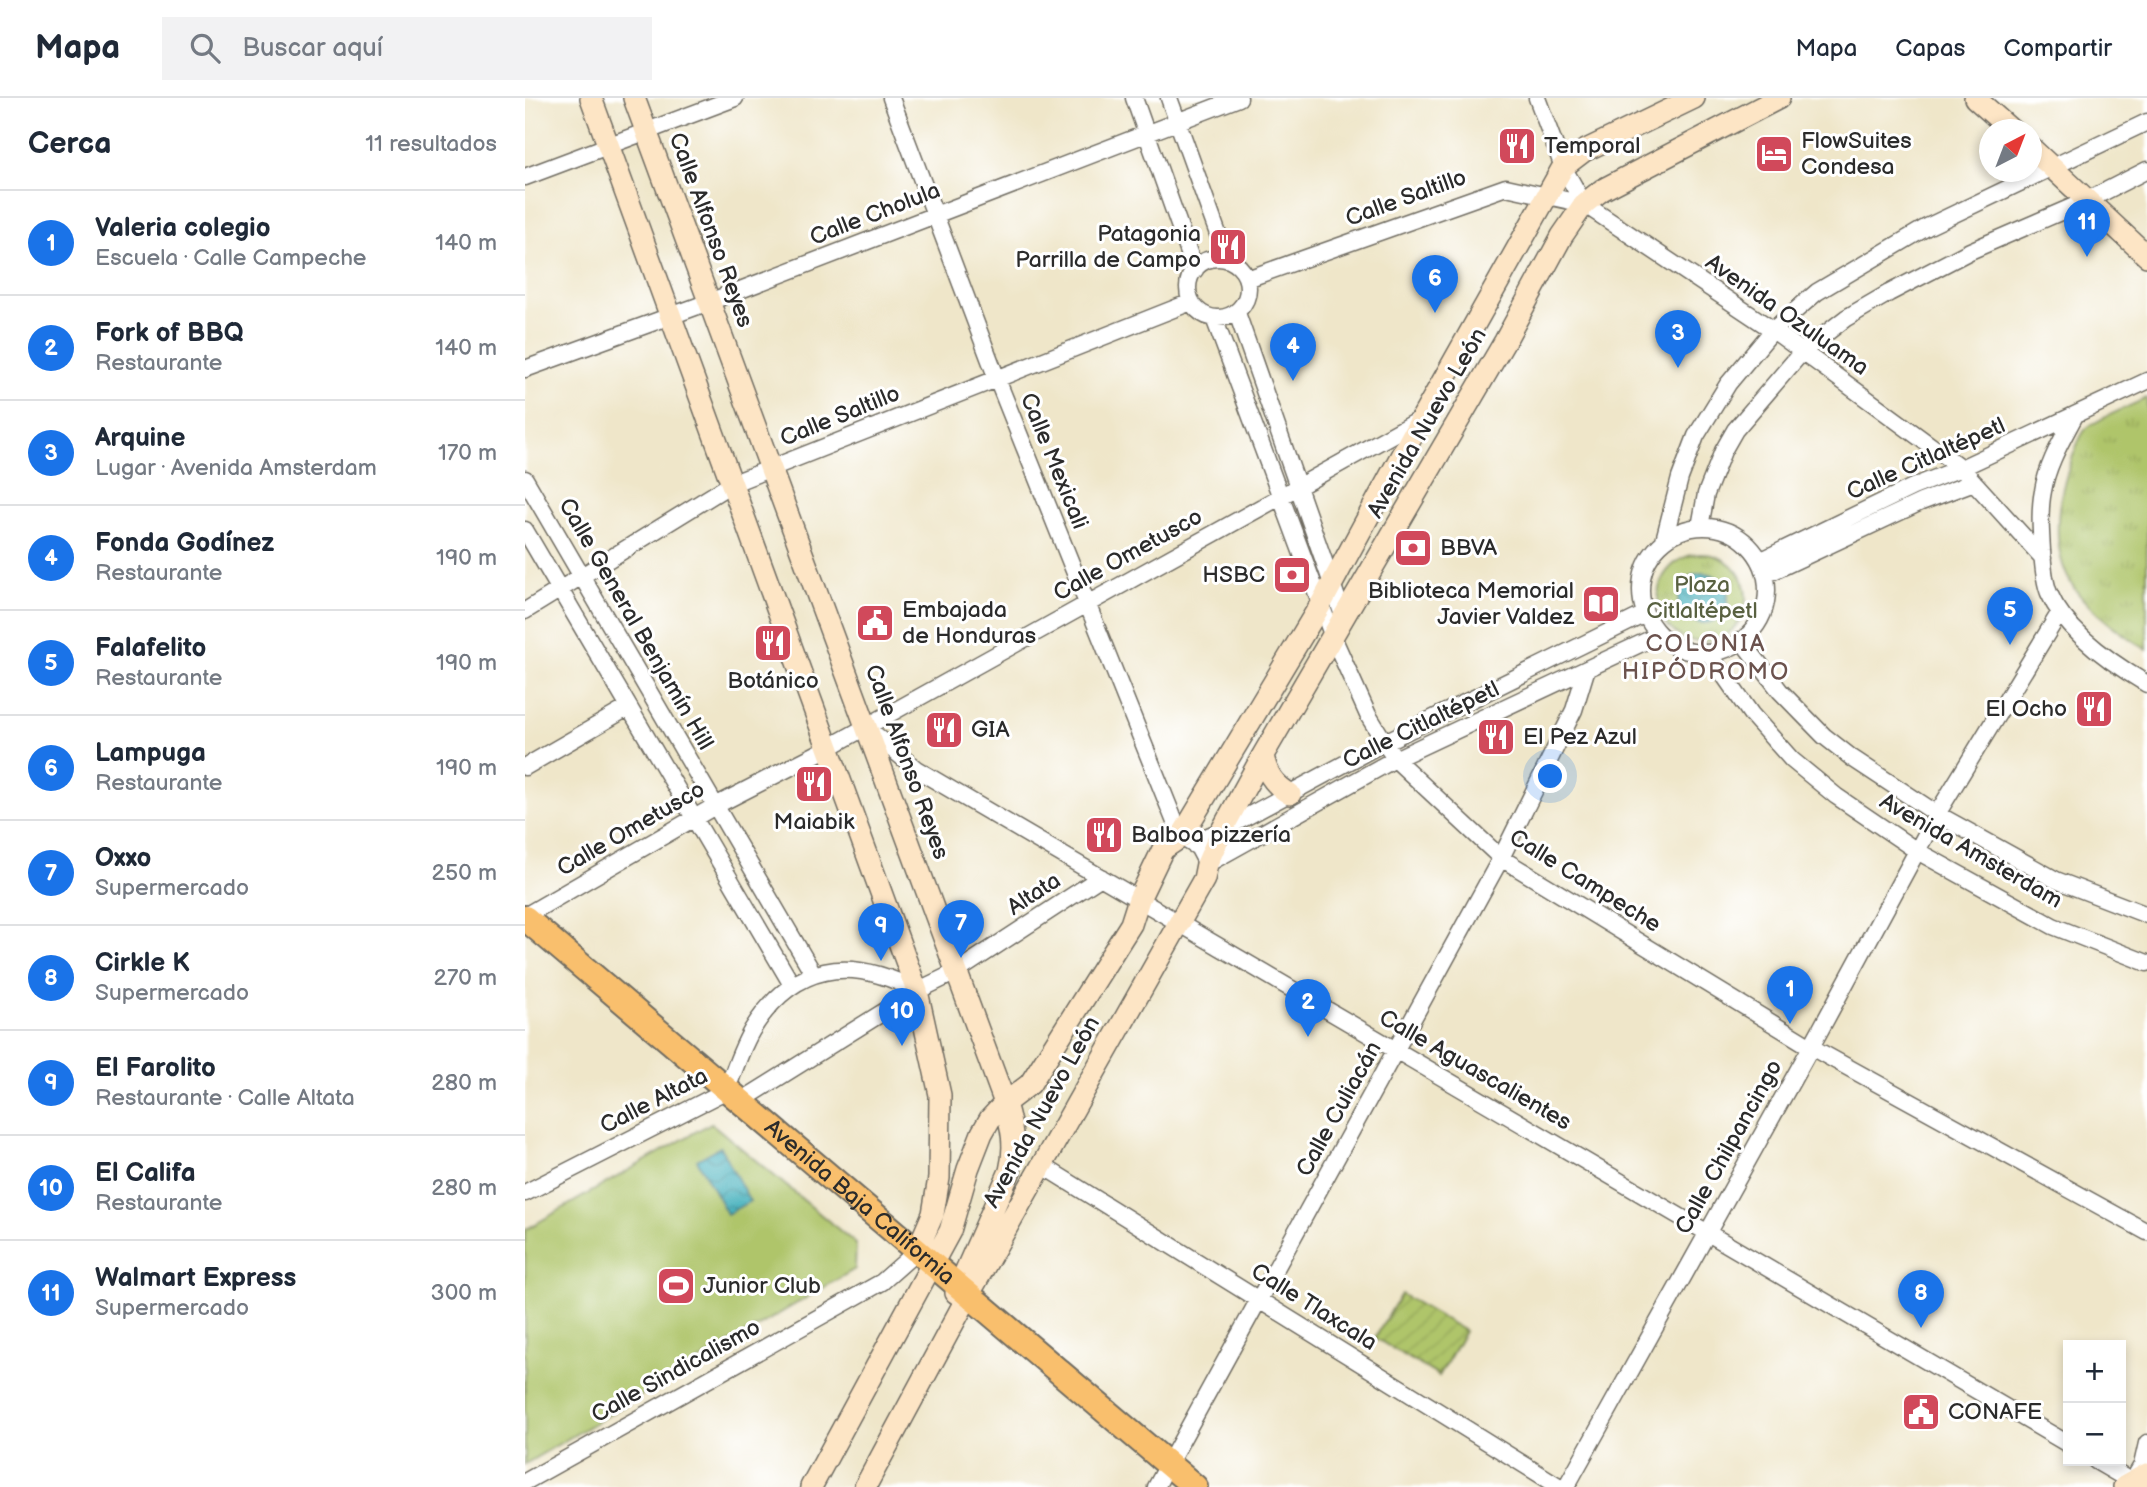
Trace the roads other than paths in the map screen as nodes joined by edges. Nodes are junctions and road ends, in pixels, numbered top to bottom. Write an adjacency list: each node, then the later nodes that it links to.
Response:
1 (591, 98): 17 (main road)
2 (634, 98): 15 (main road, Calle Alfonso Reyes)
3 (735, 98): 15 (street)
4 (891, 98): 26 (street, Calle Mexicali)
5 (1134, 98): 16 (street)
6 (1169, 98): 13 (street)
7 (1239, 98): 13 (street, Calle Cholula)
8 (1537, 98): 20 (street)
9 (1694, 98): 20 (main road, Avenida Nuevo León)
10 (1779, 98): 25 (main road, Avenida Nuevo León)
11 (1975, 98): 12 (main road)
12 (1999, 119)
13 (1178, 122): 16 (street, Calle Cholula); 28 (street)
14 (2147, 122): 19 (street)
15 (647, 131): 17 (street); 31 (main road, Calle Alfonso Reyes)
16 (1146, 134): 26 (street, Calle Cholula); 29 (street)
17 (609, 145): 22 (street); 34 (main road)
18 (2042, 157): 19 (main road)
19 (2053, 166): 24 (main road); 36 (street)
20 (1563, 167): 23 (main road, Avenida Nuevo León); 25 (street)
21 (2147, 170): 24 (street)
22 (525, 177)
23 (1546, 195): 25 (street, Calle Saltillo); 30 (street, Calle Saltillo); 42 (main road, Avenida Nuevo León)
24 (2088, 200): 27 (main road); 37 (street)
25 (1584, 204): 36 (street, Avenida Ozuluama); 65 (main road, Avenida Nuevo León)
26 (935, 215): 31 (street, Calle Cholula); 39 (street, Calle Mexicali)
27 (2147, 256)
28 (1227, 260): 29 (street); 30 (street)
29 (1195, 270): 32 (street)
30 (1247, 279): 33 (street)
31 (709, 302): 34 (street, Calle Cholula); 43 (main road, Calle Alfonso Reyes)
32 (1191, 302): 35 (street); 39 (street, Calle Saltillo)
33 (1237, 313): 35 (street); 48 (street)
34 (671, 315): 38 (street, Calle Cholula); 47 (main road)
35 (1214, 318): 50 (street, Calle Campeche)
36 (1773, 330): 37 (street, Avenida Ozuluama); 54 (street)
37 (1802, 352): 44 (street, Avenida Ozuluama); 52 (street)
38 (525, 369)
39 (997, 379): 43 (street, Calle Saltillo); 60 (street, Calle Mexicali)
40 (2147, 381): 41 (street, Calle Citlaltépetl)
41 (2074, 417): 44 (street, Calle Citlaltépetl); 55 (street)
42 (1422, 418): 48 (street, Calle Ometusco); 58 (main road, Avenida Nuevo León)
43 (770, 468): 47 (street, Calle Saltillo); 73 (main road, Calle Alfonso Reyes)
44 (1961, 468): 46 (street, Avenida Ozuluama); 49 (street, Calle Citlaltépetl)
45 (525, 479): 57 (street, Calle General Benjamín Hill)
46 (1974, 482): 51 (street, Calle Citlaltépetl); 55 (street, Avenida Ozuluama)
47 (731, 484): 57 (street, Calle Saltillo); 75 (main road)
48 (1298, 487): 50 (street, Calle Ometusco); 58 (street)
49 (1913, 487): 51 (street); 56 (street, Calle Citlaltépetl)
50 (1281, 496): 60 (street, Calle Ometusco); 61 (street, Calle Campeche)
51 (1921, 502): 56 (street, Calle Citlaltépetl)
52 (1700, 527): 54 (street); 56 (street)
53 (525, 530): 59 (street, Calle General Benjamín Hill)
54 (1664, 540): 64 (street)
55 (2043, 558): 63 (street)
56 (1762, 568): 68 (street)
57 (582, 576): 59 (street, Calle Saltillo); 80 (street, Calle General Benjamín Hill)
58 (1332, 583): 61 (main road, Avenida Nuevo León); 65 (street)
59 (560, 589): 62 (street, Calle Saltillo); 72 (street, Calle General Benjamín Hill)
60 (1086, 604): 73 (street, Calle Ometusco); 84 (street, Calle Mexicali)
61 (1321, 604): 67 (street, Calle Campeche); 84 (main road, Avenida Nuevo León)
62 (525, 611)
63 (2060, 612): 71 (street); 81 (street, Calle Chilpancingo)
64 (1645, 614): 66 (street); 74 (street, Calle Citlaltépetl)
65 (1344, 618): 67 (main road, Avenida Nuevo León)
66 (1659, 635): 69 (street); 70 (street, Calle Citlaltépetl)
67 (1333, 637): 74 (street, Calle Campeche); 76 (main road, Avenida Nuevo León)
68 (1742, 641): 69 (street); 81 (street, Avenida Amsterdam)
69 (1709, 654): 85 (street, Avenida Amsterdam)
70 (1586, 671): 77 (street, Calle Citlaltépetl); 86 (street, Calle Culiacán)
71 (2147, 684)
72 (629, 707): 78 (street); 82 (street, Calle General Benjamín Hill)
73 (866, 727): 75 (street, Calle Ometusco); 88 (street, Calle Aguascalientes); 94 (main road, Calle Alfonso Reyes)
74 (1385, 742): 77 (street, Calle Campeche); 79 (street, Calle Citlaltépetl)
75 (828, 747): 80 (street, Calle Ometusco); 97 (main road)
76 (1263, 755): 79 (main road); 83 (main road, Avenida Nuevo León)
77 (1395, 759): 86 (street, Calle Campeche); 87 (street, Calle Citlaltépetl)
78 (525, 767)
79 (1290, 794): 83 (street, Calle Citlaltépetl)
80 (715, 806): 82 (street, Calle Ometusco); 95 (street, Calle General Benjamín Hill)
81 (1937, 814): 85 (street, Calle Chilpancingo); 90 (street, Avenida Amsterdam)
82 (694, 818): 91 (street, Calle Ometusco); 96 (street, Calle General Benjamín Hill)
83 (1222, 830): 84 (street); 87 (main road, Avenida Nuevo León)
84 (1181, 837): 87 (street); 89 (main road, Avenida Nuevo León)
85 (1917, 852): 93 (street, Avenida Amsterdam); 98 (street, Calle Chilpancingo)
86 (1501, 858): 98 (street, Calle Campeche); 99 (street, Calle Culiacán)
87 (1207, 864): 92 (main road, Avenida Nuevo León)
88 (1101, 877): 89 (street, Calle Aguascalientes); 94 (street, Altata)
89 (1139, 899): 92 (street, Calle Aguascalientes); 101 (main road, Avenida Nuevo León)
90 (2147, 915)
91 (525, 917): 100 (main road, Avenida Baja California)
92 (1179, 923): 99 (street, Calle Aguascalientes); 102 (main road, Avenida Nuevo León)
93 (2147, 963)
94 (956, 972): 97 (street, Altata); 101 (main road, Calle Alfonso Reyes)
95 (813, 973): 96 (street, Calle Altata); 97 (street, Calle Altata)
96 (792, 985): 100 (street, Calle Altata)
97 (917, 991): 100 (street, Calle Altata); 106 (main road)
98 (1811, 1046): 104 (street, Calle Campeche); 105 (street, Calle Chilpancingo)
99 (1397, 1051): 105 (street, Calle Aguascalientes); 108 (street, Calle Culiacán)
100 (734, 1096): 103 (street, Calle Altata); 106 (main road, Avenida Baja California)
101 (1005, 1103): 106 (main road, Avenida Nuevo León); 107 (main road, Calle Alfonso Reyes)
102 (1043, 1166): 107 (main road, Avenida Nuevo León); 108 (street, Calle Tlaxcala)
103 (525, 1193)
104 (2147, 1232)
105 (1707, 1233): 109 (street, Calle Aguascalientes); 120 (street, Calle Chilpancingo)
106 (925, 1258): 107 (main road, Avenida Baja California); 113 (street, Calle Sindicalismo); 115 (main road, Avenida Nuevo León)
107 (964, 1290): 111 (main road, Avenida Baja California); 116 (main road, Avenida Nuevo León)
108 (1260, 1301): 111 (street, Calle Culiacán); 119 (street, Calle Tlaxcala)
109 (2063, 1441)
110 (2147, 1443): 114 (street)
111 (1169, 1465): 117 (street, Calle Culiacán); 118 (main road, Avenida Baja California)
112 (2106, 1466): 114 (street)
113 (525, 1482)
114 (2136, 1482)
115 (811, 1487)
116 (865, 1487)
117 (1156, 1487)
118 (1195, 1487)
119 (1560, 1487)
120 (1566, 1487)

